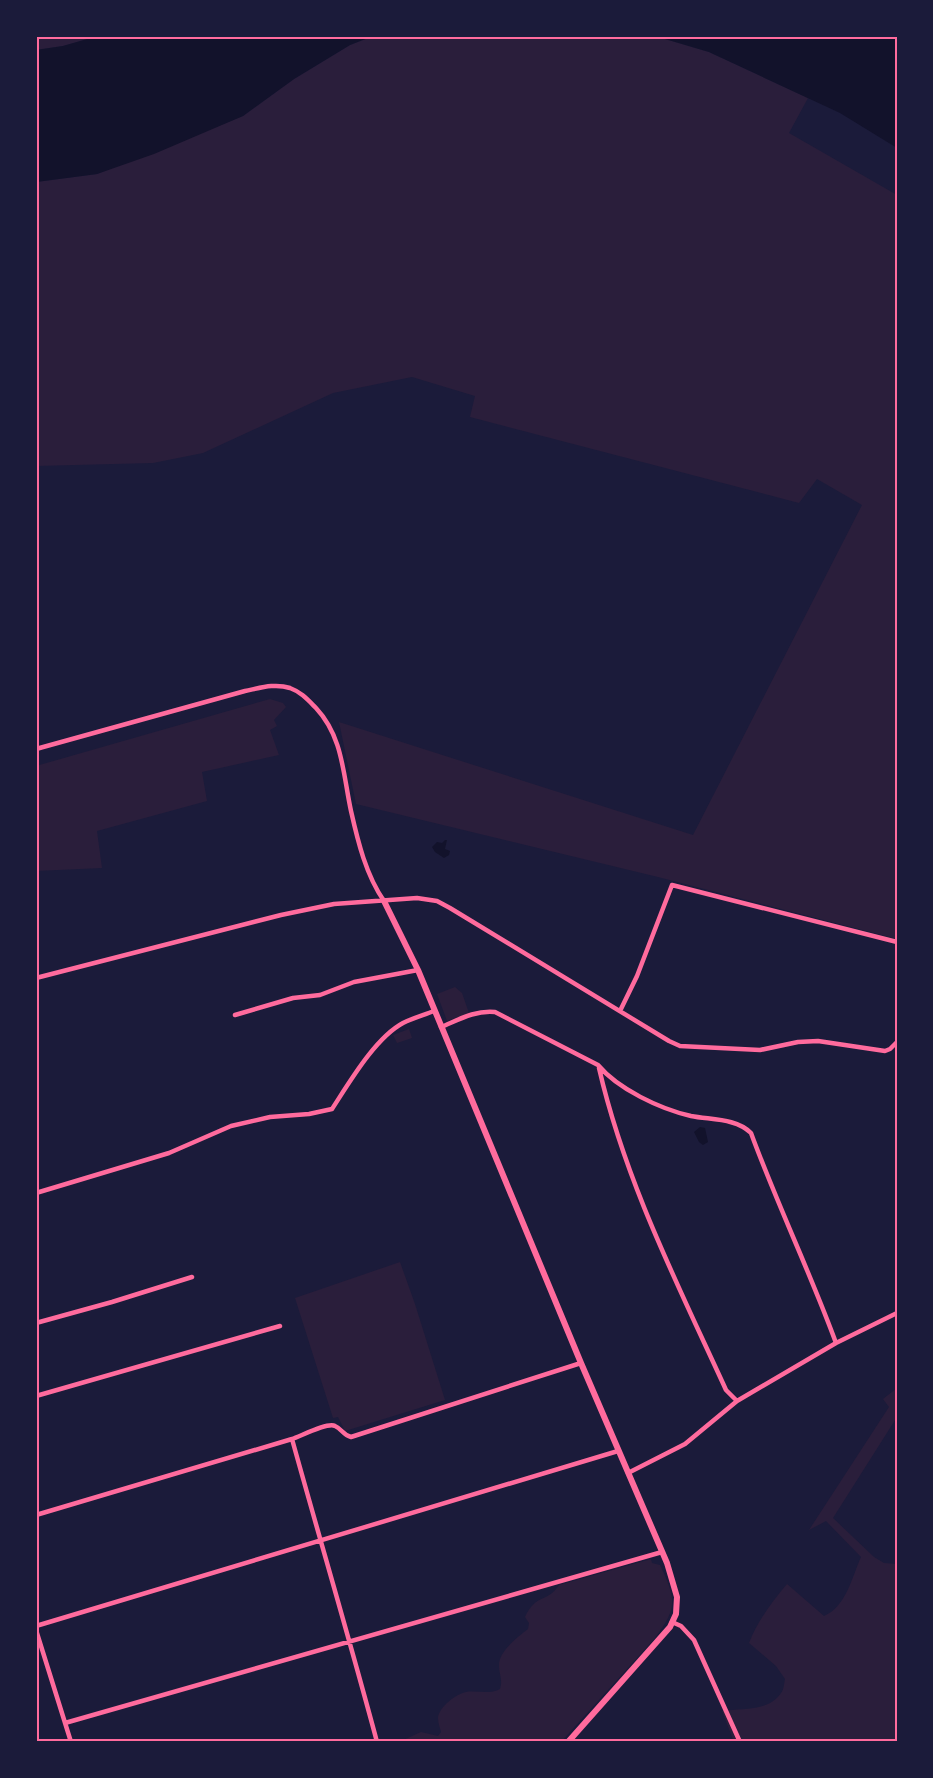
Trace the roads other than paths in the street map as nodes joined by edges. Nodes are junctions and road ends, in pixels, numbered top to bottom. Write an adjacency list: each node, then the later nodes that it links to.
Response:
1 (36, 749): 2 (street)
2 (384, 902): 4 (street); 5 (street); 7 (street)
3 (897, 942): 7 (street)
4 (418, 970): 6 (street); 8 (street)
5 (36, 978)
6 (434, 1011): 9 (street); 12 (street)
7 (620, 1011): 10 (street)
8 (235, 1015)
9 (441, 1027): 11 (street); 18 (street)
10 (897, 1042)
11 (598, 1065): 17 (street); 20 (street)
12 (36, 1193)
13 (192, 1277): 15 (street)
14 (897, 1313): 17 (street)
15 (36, 1323)
16 (280, 1326): 19 (street)
17 (836, 1343): 20 (street)
18 (581, 1363): 21 (street); 22 (street)
19 (36, 1396)
20 (736, 1401): 23 (street)
21 (292, 1439): 24 (street); 25 (street)
22 (618, 1451): 23 (street); 25 (street)
23 (628, 1473): 26 (street)
24 (36, 1515)
25 (320, 1541): 28 (street); 29 (street)
26 (662, 1552): 27 (street); 29 (street)
27 (672, 1622): 33 (street); 34 (street)
28 (36, 1628): 30 (street)
29 (351, 1642): 30 (street); 32 (street)
30 (65, 1723): 31 (street)
31 (71, 1742)
32 (377, 1742)
33 (568, 1742)
34 (740, 1742)

